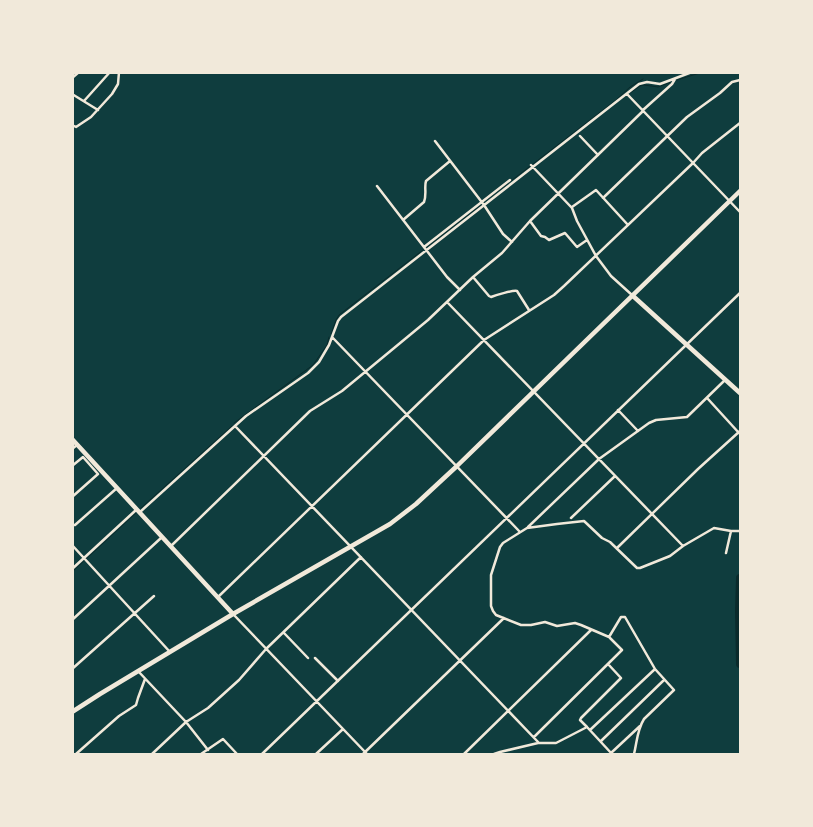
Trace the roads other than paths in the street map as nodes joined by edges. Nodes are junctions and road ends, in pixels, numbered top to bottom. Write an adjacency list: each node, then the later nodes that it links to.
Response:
1 (78, 72): 5 (street)
2 (110, 72): 10 (street)
3 (119, 72): 11 (street)
4 (692, 72): 6 (street)
5 (72, 78)
6 (676, 78): 9 (street); 12 (street)
7 (740, 80): 16 (street)
8 (72, 94): 10 (street)
9 (626, 94): 12 (street); 21 (street)
10 (84, 101): 11 (street)
11 (98, 110): 14 (street)
12 (643, 111): 16 (street); 18 (street)
13 (740, 122): 20 (street)
14 (72, 125)
15 (580, 136): 18 (street)
16 (667, 136): 20 (street); 26 (street)
17 (435, 141): 19 (street)
18 (598, 155): 25 (street)
19 (450, 161): 28 (street); 31 (street)
20 (693, 163): 27 (street); 33 (street)
21 (532, 166): 25 (street); 28 (street)
22 (510, 180): 28 (street)
23 (377, 186): 31 (street)
24 (740, 191): 27 (main road)
25 (558, 193): 29 (street); 32 (street)
26 (604, 198): 29 (street); 33 (street)
27 (730, 201): 30 (street); 41 (main road)
28 (483, 203): 35 (street); 36 (street)
29 (572, 208): 34 (street)
30 (740, 212)
31 (403, 220): 36 (street)
32 (530, 221): 34 (street); 35 (street)
33 (628, 225): 37 (street)
34 (586, 240): 37 (street)
35 (512, 242): 38 (street)
36 (425, 248): 39 (street); 44 (street)
37 (596, 256): 41 (street); 43 (street)
38 (474, 278): 39 (street); 43 (street)
39 (460, 290): 42 (street)
40 (740, 293): 46 (street)
41 (633, 296): 46 (main road); 50 (main road)
42 (447, 302): 45 (street); 47 (street)
43 (529, 310): 45 (street)
44 (332, 338): 47 (street); 54 (street)
45 (484, 340): 50 (street); 53 (street)
46 (687, 344): 48 (main road); 52 (street)
47 (365, 372): 53 (street); 61 (street)
48 (726, 380): 49 (main road); 51 (street)
49 (740, 391)
50 (533, 392): 58 (street); 64 (main road)
51 (708, 398): 55 (street); 56 (street)
52 (618, 410): 55 (street); 58 (street)
53 (407, 415): 64 (street); 68 (street)
54 (235, 426): 61 (street); 69 (street)
55 (638, 431): 62 (street)
56 (740, 432): 70 (street)
57 (72, 439): 59 (main road)
58 (584, 444): 62 (street); 71 (street)
59 (78, 445): 60 (street); 66 (main road)
60 (72, 449)
61 (263, 457): 68 (street); 80 (street)
62 (599, 459): 65 (street); 74 (street)
63 (72, 466): 67 (street)
64 (457, 466): 71 (street); 82 (main road)
65 (616, 476): 70 (street); 72 (street)
66 (117, 487): 69 (main road); 73 (street)
67 (72, 496)
68 (312, 507): 82 (street); 90 (street)
69 (138, 510): 78 (main road); 86 (street)
70 (652, 514): 81 (street); 83 (street)
71 (507, 518): 77 (street); 91 (street)
72 (571, 518)
73 (72, 525)
74 (527, 528): 77 (street); 83 (street)
75 (731, 531): 76 (street); 81 (street); 84 (street)
76 (740, 531)
77 (520, 532): 94 (street)
78 (162, 537): 80 (main road); 88 (street)
79 (72, 545): 86 (street)
80 (171, 546): 90 (main road)
81 (683, 546): 83 (street)
82 (351, 547): 85 (street); 93 (main road)
83 (617, 548)
84 (726, 553)
85 (361, 557): 91 (street); 97 (street)
86 (86, 559): 87 (street); 88 (street)
87 (72, 569)
88 (110, 586): 92 (street); 95 (street)
89 (154, 596): 92 (street)
90 (218, 597): 93 (main road)
91 (412, 610): 103 (street); 110 (street)
92 (136, 612): 100 (street); 105 (street)
93 (233, 614): 99 (street); 100 (main road)
94 (504, 618): 96 (street); 103 (street)
95 (72, 620)
96 (591, 630): 98 (street); 112 (street)
97 (284, 632): 99 (street); 101 (street)
98 (609, 637): 104 (street); 106 (street)
99 (266, 649): 111 (street); 114 (street)
100 (170, 652): 107 (main road)
101 (308, 658)
102 (315, 658): 110 (street)
103 (460, 660): 112 (street); 128 (street)
104 (608, 664): 117 (street); 118 (street)
105 (72, 669)
106 (655, 669): 109 (street); 117 (street)
107 (138, 671): 108 (street); 113 (main road)
108 (146, 679): 114 (street); 122 (street)
109 (664, 680): 115 (street); 120 (street)
110 (338, 681): 111 (street)
111 (316, 701): 116 (street); 126 (street)
112 (509, 711): 118 (street); 129 (street)
113 (72, 712)
114 (186, 722): 121 (street); 123 (street)
115 (641, 725): 131 (street); 132 (street)
116 (343, 729): 127 (street); 128 (street)
117 (588, 729): 119 (street); 120 (street)
118 (534, 737): 119 (street)
119 (539, 742): 130 (street)
120 (600, 742): 131 (street)
121 (208, 750): 124 (street); 125 (street)
122 (76, 754)
123 (152, 754)
124 (201, 754)
125 (237, 754)
126 (262, 754)
127 (316, 754)
128 (365, 754)
129 (464, 754)
130 (494, 754)
131 (612, 754)
132 (634, 754)

